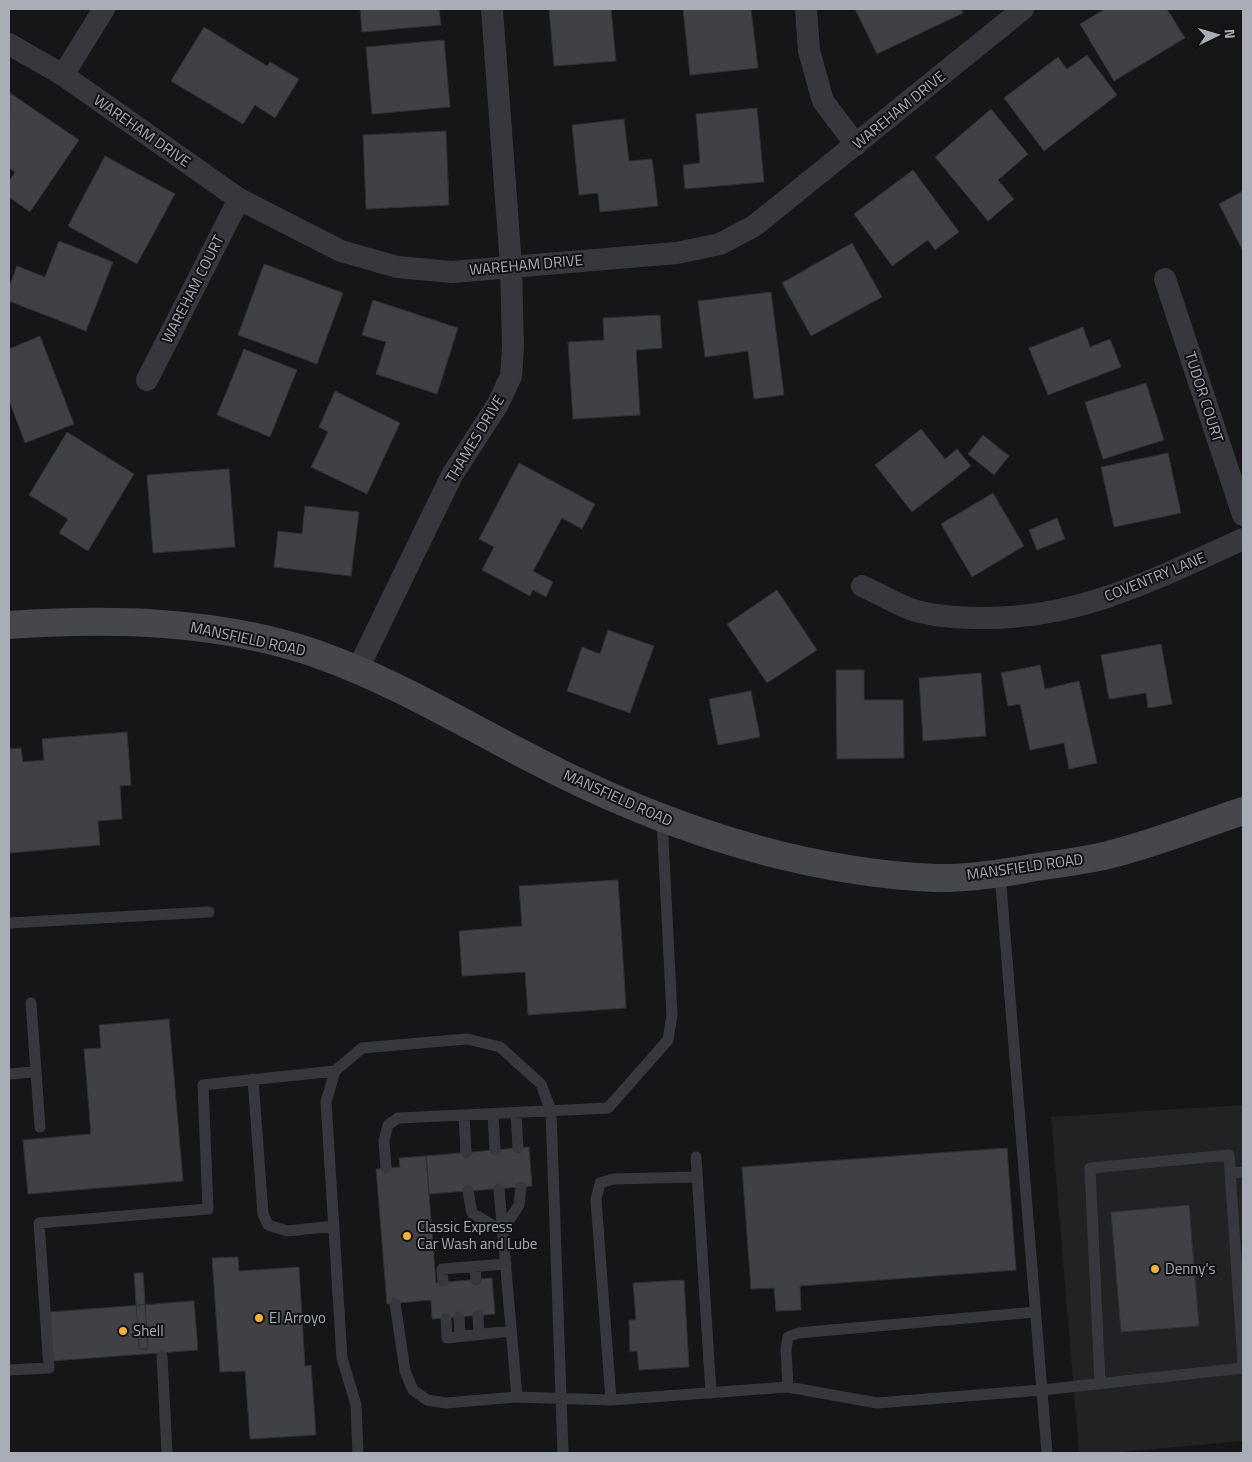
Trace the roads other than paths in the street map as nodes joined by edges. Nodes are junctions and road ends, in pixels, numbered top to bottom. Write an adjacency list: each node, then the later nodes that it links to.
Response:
1 (104, 9): 6 (street)
2 (492, 9): 9 (street, THAMES DRIVE)
3 (806, 9): 7 (street)
4 (1023, 9): 7 (street, WAREHAM DRIVE)
5 (9, 44): 6 (street, WAREHAM DRIVE)
6 (63, 75): 8 (street, WAREHAM DRIVE)
7 (856, 144): 9 (street, WAREHAM DRIVE)
8 (239, 199): 9 (street, WAREHAM DRIVE); 11 (street, WAREHAM COURT)
9 (511, 266): 16 (street, THAMES DRIVE)
10 (1164, 279): 12 (street, TUDOR COURT)
11 (146, 380)
12 (1243, 515)
13 (1243, 539): 14 (street, COVENTRY LANE)
14 (862, 586)
15 (9, 625): 16 (street, MANSFIELD ROAD)
16 (357, 670): 18 (street, MANSFIELD ROAD)
17 (1243, 811): 19 (street, MANSFIELD ROAD)
18 (662, 818): 19 (street, MANSFIELD ROAD); 27 (lane)
19 (1000, 874): 52 (lane)
20 (209, 912): 21 (lane)
21 (9, 923)
22 (30, 1003): 24 (lane)
23 (335, 1071): 26 (lane); 27 (lane); 43 (lane)
24 (34, 1072): 25 (lane); 31 (lane)
25 (9, 1074)
26 (253, 1080): 43 (lane); 62 (lane)
27 (551, 1112): 28 (lane); 68 (lane)
28 (516, 1113): 29 (lane); 32 (lane)
29 (493, 1114): 30 (lane); 33 (lane)
30 (464, 1115): 34 (lane); 36 (lane)
31 (40, 1127)
32 (518, 1148)
33 (495, 1150)
34 (466, 1153)
35 (696, 1157): 39 (lane)
36 (386, 1168)
37 (1243, 1172): 38 (lane)
38 (1230, 1173): 60 (lane); 63 (lane)
39 (697, 1177): 66 (lane); 69 (lane)
40 (521, 1187): 44 (lane)
41 (498, 1189): 44 (lane)
42 (468, 1191): 44 (lane)
43 (334, 1226): 71 (lane)
44 (502, 1231): 45 (lane)
45 (506, 1264): 46 (lane); 56 (lane)
46 (475, 1267): 47 (lane); 48 (lane)
47 (456, 1268): 49 (lane); 50 (lane)
48 (476, 1280)
49 (456, 1281)
50 (443, 1282)
51 (395, 1303): 67 (lane)
52 (1035, 1312): 64 (lane); 65 (lane)
53 (478, 1315): 57 (lane)
54 (458, 1317): 58 (lane)
55 (446, 1318): 58 (lane)
56 (511, 1331): 57 (lane); 67 (lane)
57 (479, 1334): 58 (lane)
58 (460, 1336)
59 (162, 1356): 70 (lane)
60 (1243, 1363)
61 (1243, 1368): 63 (lane)
62 (9, 1370)
63 (1100, 1383): 65 (lane)
64 (788, 1387): 65 (lane); 66 (lane)
65 (1042, 1390): 73 (lane)
66 (710, 1393): 69 (lane)
67 (517, 1397): 68 (lane)
68 (560, 1397): 69 (lane); 72 (lane)
69 (611, 1400)
70 (168, 1453)
71 (358, 1453)
72 (563, 1453)
73 (1047, 1453)

